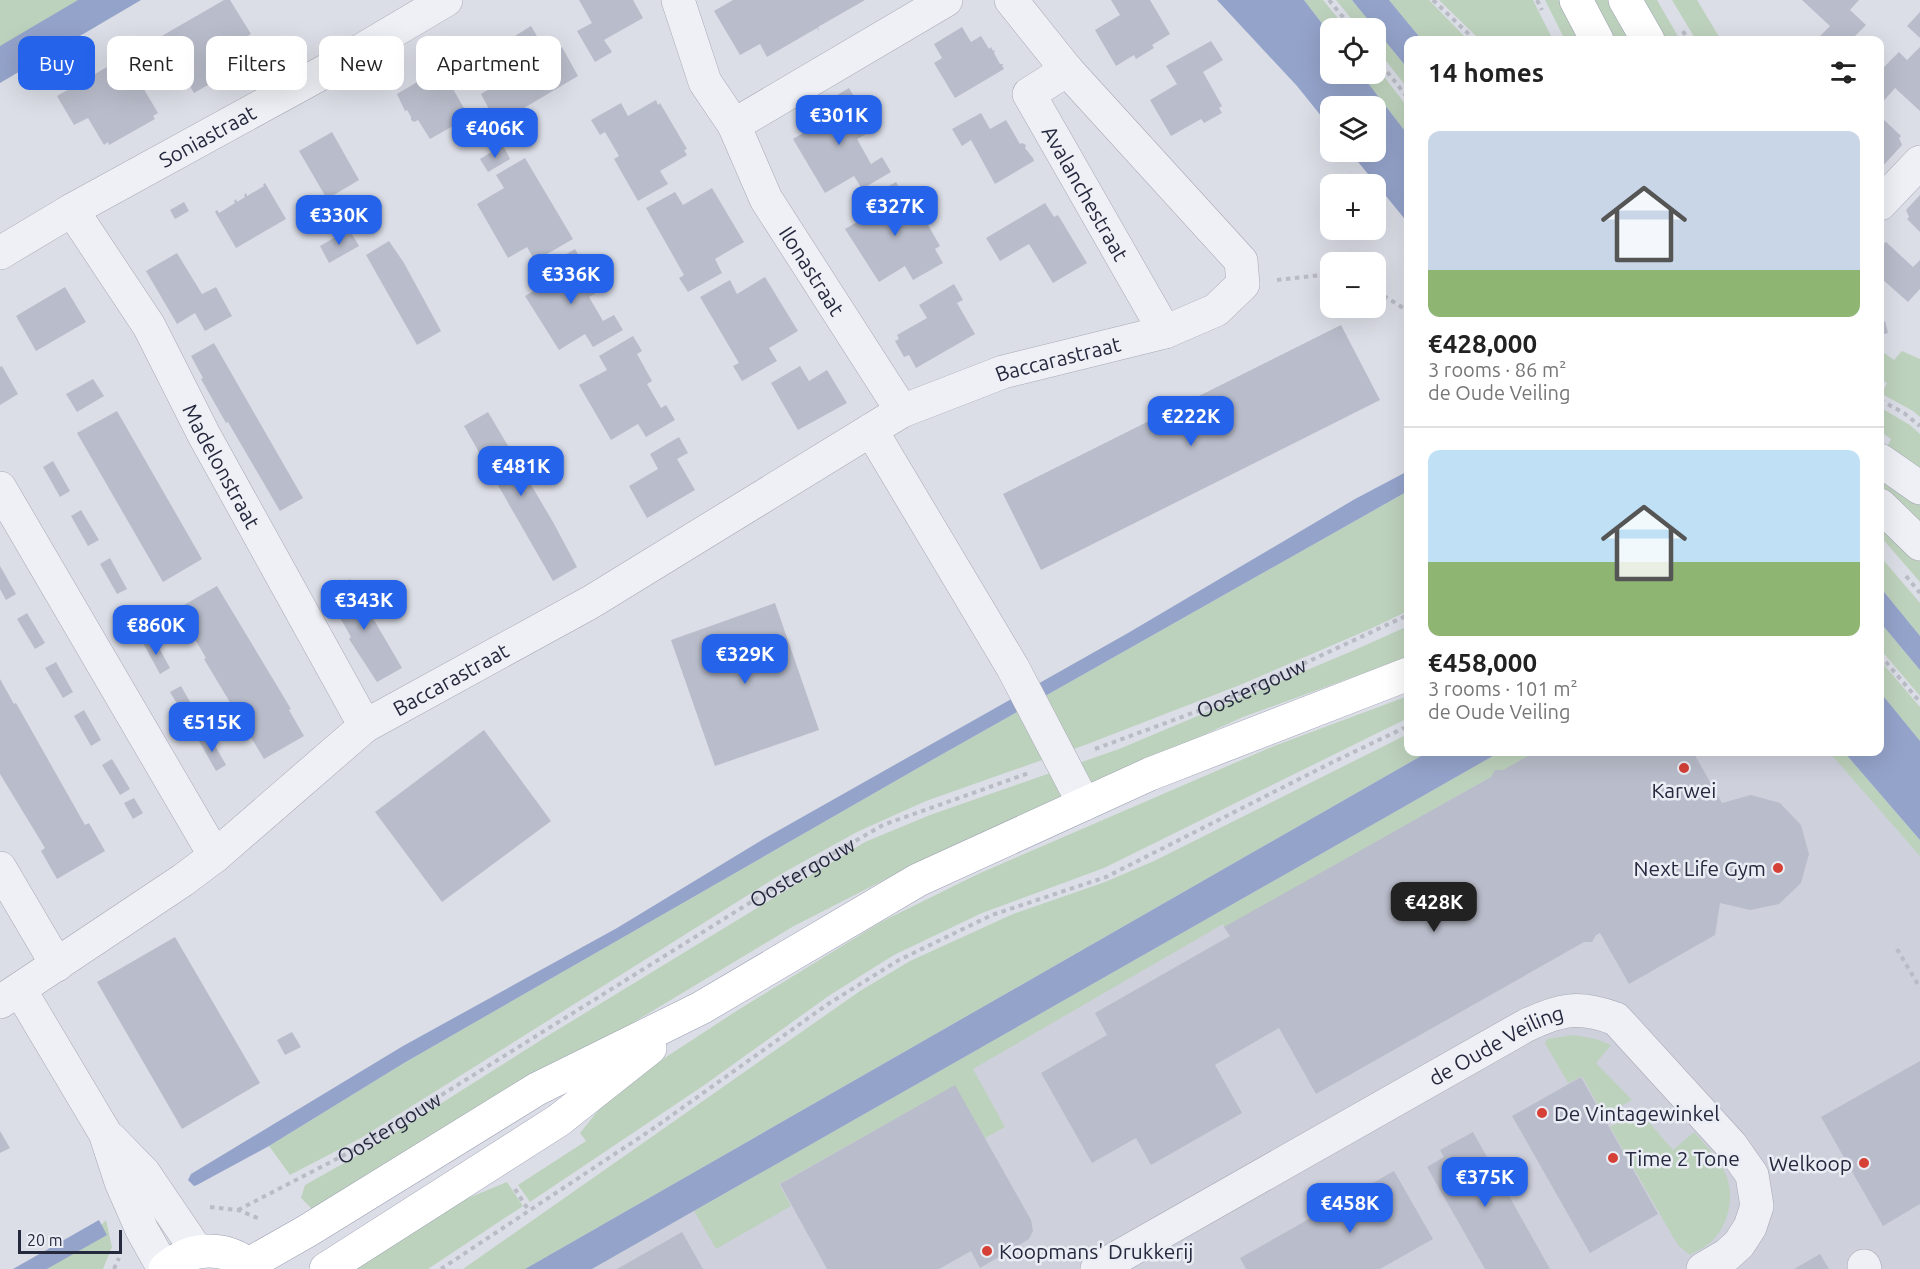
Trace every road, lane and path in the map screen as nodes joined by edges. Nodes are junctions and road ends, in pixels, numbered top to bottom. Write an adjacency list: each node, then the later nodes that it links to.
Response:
1 (446, 0): 19 (street, Soniastraat)
2 (678, 0): 16 (street, Ilonastraat)
3 (946, 0): 16 (street)
4 (1011, 0): 13 (street)
5 (1329, 0): 9 (path)
6 (1433, 0): 10 (path)
7 (1576, 0): 11 (main road)
8 (1625, 0): 12 (main road)
9 (1344, 18)
10 (1471, 36)
11 (1595, 36)
12 (1646, 36)
13 (1067, 70): 22 (street); 25 (street, Avalanchestraat)
14 (1386, 70): 15 (path)
15 (1404, 93)
16 (734, 125): 27 (street, Ilonastraat)
17 (1920, 162): 18 (street)
18 (1884, 200)
19 (72, 210): 20 (street, Soniastraat); 39 (street, Madelonstraat)
20 (0, 254)
21 (1320, 275): 22 (path)
22 (1243, 285): 25 (street, Baccarastraat)
23 (1386, 297): 24 (path)
24 (1404, 308)
25 (1165, 332): 27 (street, Baccarastraat)
26 (1884, 402): 28 (path)
27 (902, 411): 29 (street, Baccarastraat)
28 (1920, 426)
29 (871, 430): 39 (street, Baccarastraat); 43 (street)
30 (1884, 463): 32 (street)
31 (0, 488): 44 (street)
32 (1920, 488)
33 (1884, 509): 34 (street)
34 (1920, 544)
35 (1404, 617): 41 (path, Oostergouw)
36 (1884, 660): 38 (path)
37 (1404, 676): 43 (main road, Oostergouw)
38 (1920, 702)
39 (365, 726): 44 (street, Baccarastraat)
40 (1404, 728): 57 (path)
41 (1084, 753)
42 (1040, 769): 52 (path, Oostergouw)
43 (1084, 804): 50 (main road, Oostergouw)
44 (215, 856): 47 (street, Baccarastraat)
45 (0, 868): 47 (street)
46 (1897, 949): 48 (path)
47 (57, 965): 49 (street, Baccarastraat)
48 (1920, 988)
49 (10, 996): 51 (street)
50 (701, 1008): 54 (main road, Oostergouw); 56 (main road, Oostergouw)
51 (105, 1133): 53 (street); 55 (street)
52 (238, 1210)
53 (197, 1251): 54 (main road); 55 (main road)
54 (252, 1266)
55 (164, 1269)
56 (326, 1269)
57 (441, 1269)
58 (1097, 1269): 59 (street, de Oude Veiling)
59 (1703, 1269)

